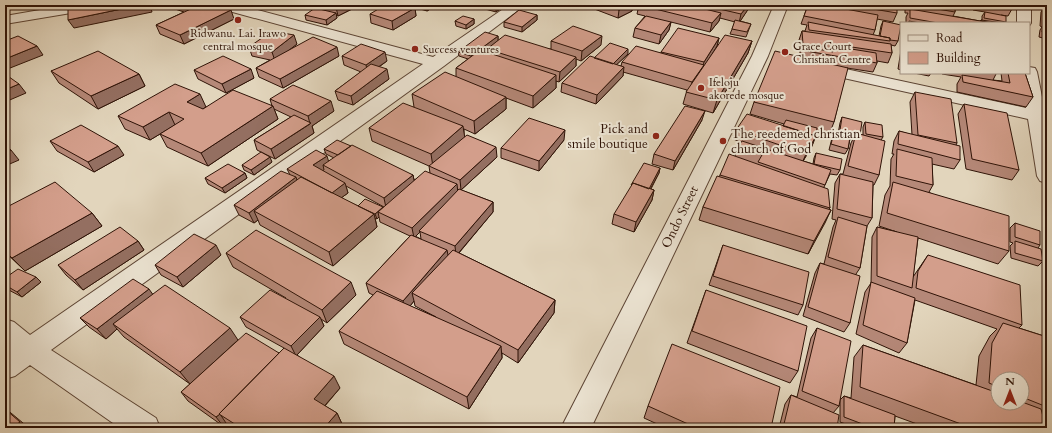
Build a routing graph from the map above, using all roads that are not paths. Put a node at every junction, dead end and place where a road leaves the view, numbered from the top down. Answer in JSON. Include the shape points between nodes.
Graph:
{"nodes":[{"id":1,"x":95,"y":5,"type":"edge"},
{"id":2,"x":223,"y":5,"type":"edge"},
{"id":3,"x":276,"y":5,"type":"edge"},
{"id":4,"x":518,"y":5,"type":"edge"},
{"id":5,"x":781,"y":5,"type":"edge"},
{"id":6,"x":1024,"y":5,"type":"edge"},
{"id":7,"x":258,"y":14,"type":"junction"},
{"id":8,"x":5,"y":20,"type":"edge"},
{"id":9,"x":1024,"y":22,"type":"edge"},
{"id":10,"x":438,"y":63,"type":"junction"},
{"id":11,"x":806,"y":66,"type":"edge"},
{"id":12,"x":1030,"y":74,"type":"edge"},
{"id":13,"x":1041,"y":117,"type":"edge"},
{"id":14,"x":1047,"y":176,"type":"edge"},
{"id":15,"x":5,"y":330,"type":"edge"},
{"id":16,"x":28,"y":349,"type":"junction"},
{"id":17,"x":5,"y":367,"type":"edge"},
{"id":18,"x":145,"y":428,"type":"edge"},
{"id":19,"x":576,"y":428,"type":"edge"}],
"edges":[{"from":1,"to":8,"type":"street"},
{"from":2,"to":7,"type":"street"},
{"from":3,"to":7,"type":"street"},
{"from":4,"to":10,"type":"street"},
{"from":5,"to":19,"type":"street","name":"Ondo Street","via":[[767,57]]},
{"from":6,"to":9,"type":"street"},
{"from":7,"to":10,"type":"street"},
{"from":10,"to":16,"type":"street"},
{"from":11,"to":13,"type":"street"},
{"from":12,"to":13,"type":"street"},
{"from":13,"to":14,"type":"street"},
{"from":15,"to":16,"type":"street"},
{"from":16,"to":17,"type":"street"},
{"from":16,"to":18,"type":"street"}]}
